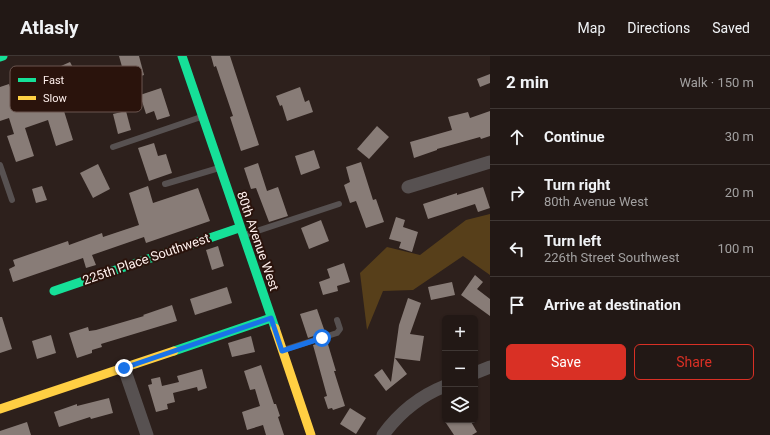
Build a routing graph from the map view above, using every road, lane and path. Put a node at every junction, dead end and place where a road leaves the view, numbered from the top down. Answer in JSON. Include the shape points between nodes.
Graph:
{"nodes":[{"id":1,"x":182,"y":56,"type":"edge"},
{"id":2,"x":201,"y":117,"type":"junction"},
{"id":3,"x":112,"y":147,"type":"dead end"},
{"id":4,"x":490,"y":162,"type":"edge"},
{"id":5,"x":0,"y":165,"type":"edge"},
{"id":6,"x":219,"y":168,"type":"junction"},
{"id":7,"x":165,"y":184,"type":"dead end"},
{"id":8,"x":408,"y":187,"type":"dead end"},
{"id":9,"x":12,"y":200,"type":"dead end"},
{"id":10,"x":339,"y":204,"type":"dead end"},
{"id":11,"x":240,"y":232,"type":"junction"},
{"id":12,"x":54,"y":291,"type":"dead end"},
{"id":13,"x":271,"y":318,"type":"junction"},
{"id":14,"x":337,"y":320,"type":"dead end"},
{"id":15,"x":282,"y":351,"type":"junction"},
{"id":16,"x":490,"y":367,"type":"edge"},
{"id":17,"x":124,"y":368,"type":"junction"},
{"id":18,"x":478,"y":372,"type":"edge"},
{"id":19,"x":443,"y":387,"type":"edge"},
{"id":20,"x":0,"y":410,"type":"edge"},
{"id":21,"x":147,"y":435,"type":"edge"},
{"id":22,"x":310,"y":435,"type":"edge"},
{"id":23,"x":383,"y":435,"type":"edge"}],
"edges":[{"from":1,"to":2,"type":"street","name":"80th Avenue West"},
{"from":2,"to":3,"type":"lane"},
{"from":2,"to":6,"type":"street","name":"80th Avenue West"},
{"from":4,"to":8,"type":"street"},
{"from":5,"to":9,"type":"lane"},
{"from":6,"to":7,"type":"lane"},
{"from":6,"to":11,"type":"street","name":"80th Avenue West"},
{"from":10,"to":11,"type":"lane"},
{"from":11,"to":12,"type":"street","name":"225th Place Southwest"},
{"from":11,"to":13,"type":"street","name":"80th Avenue West"},
{"from":13,"to":15,"type":"street","name":"80th Avenue West"},
{"from":13,"to":17,"type":"street"},
{"from":14,"to":15,"type":"lane","via":[[340,329],[337,333]]},
{"from":15,"to":22,"type":"street","name":"80th Avenue West"},
{"from":16,"to":18,"type":"street"},
{"from":17,"to":20,"type":"street"},
{"from":17,"to":21,"type":"street"},
{"from":19,"to":23,"type":"street","via":[[416,402]]}]}
